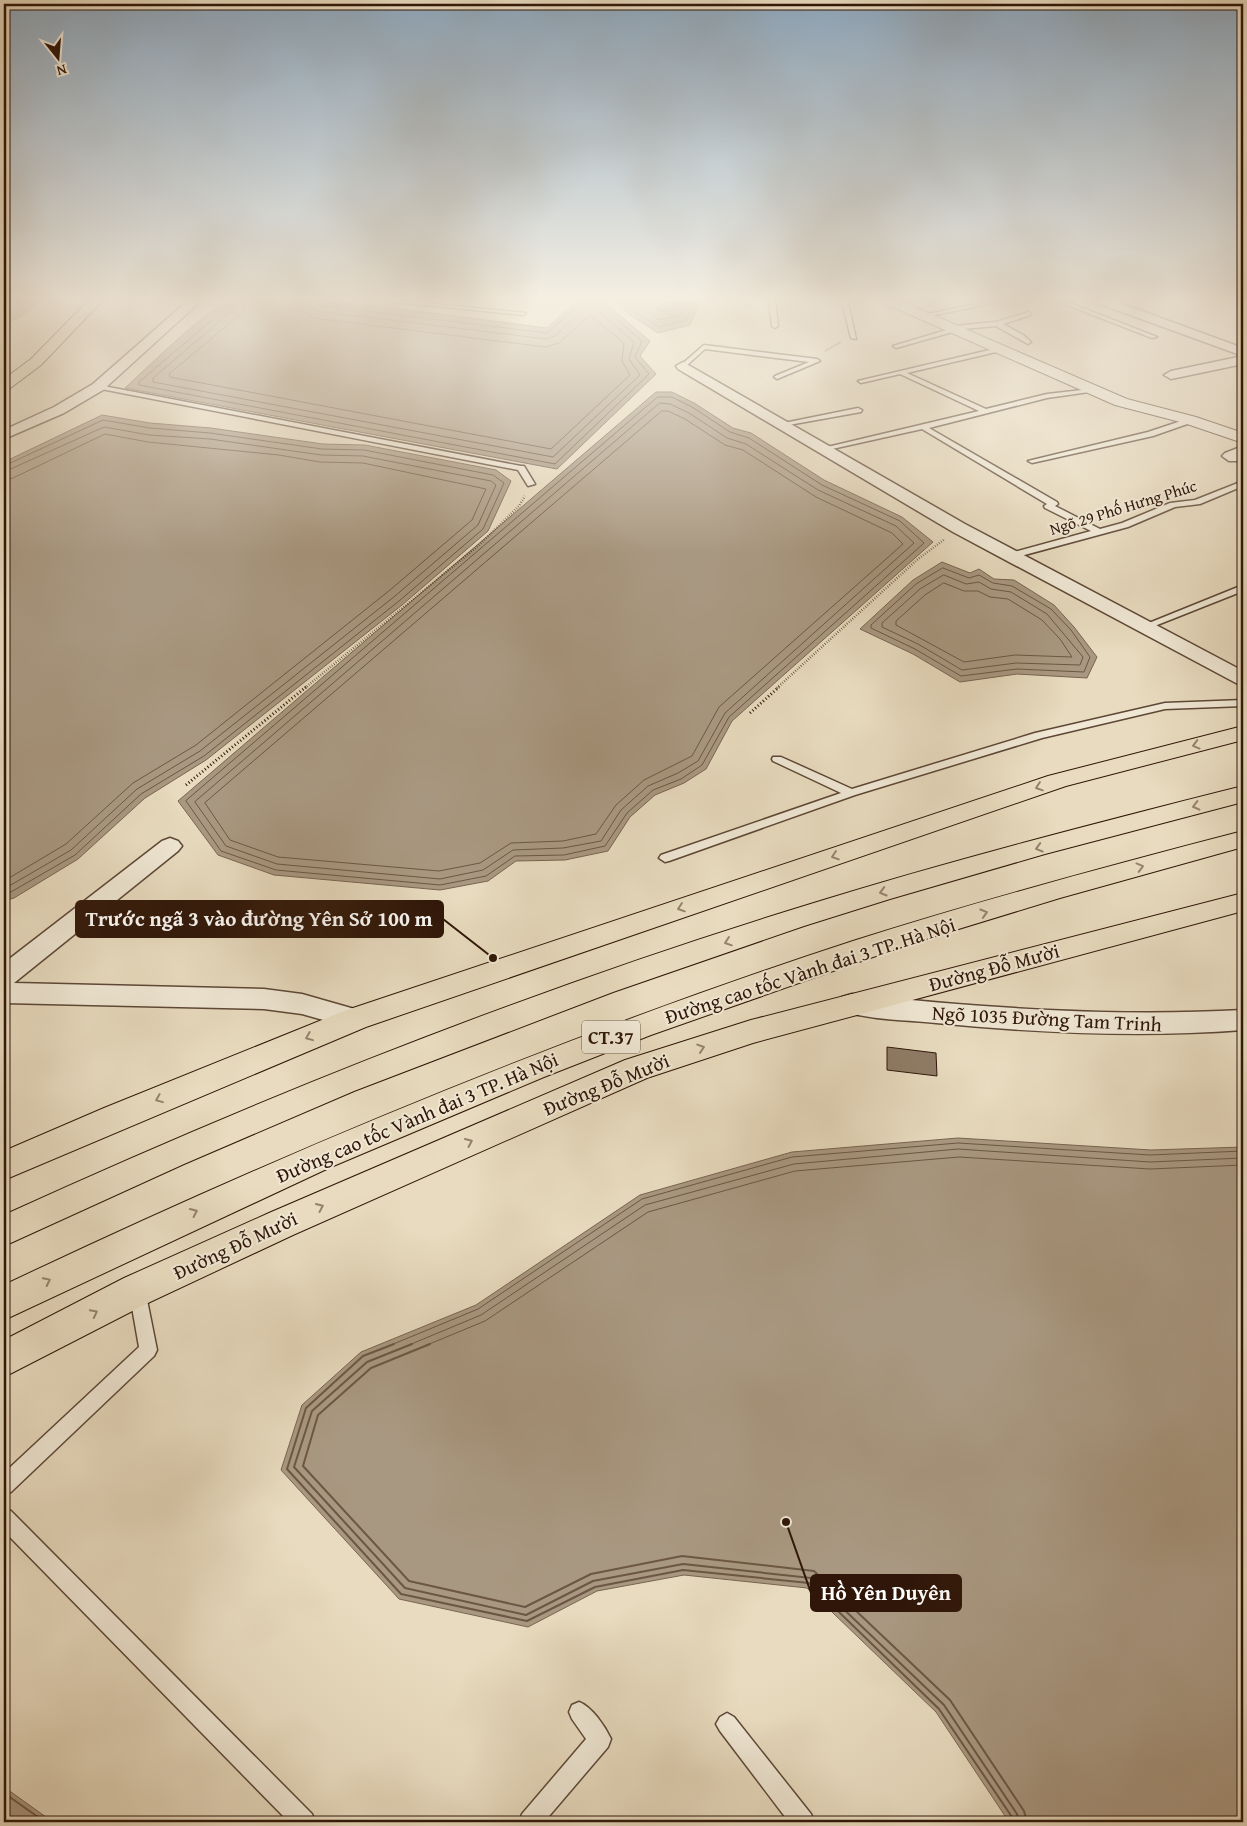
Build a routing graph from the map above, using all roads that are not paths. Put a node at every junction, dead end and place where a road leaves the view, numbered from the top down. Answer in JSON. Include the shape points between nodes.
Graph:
{"nodes":[{"id":1,"x":102,"y":383,"type":"edge"},
{"id":2,"x":713,"y":383,"type":"edge"},
{"id":3,"x":924,"y":383,"type":"edge"},
{"id":4,"x":1074,"y":383,"type":"edge"},
{"id":5,"x":98,"y":387,"type":"junction"},
{"id":6,"x":1089,"y":390,"type":"junction"},
{"id":7,"x":858,"y":410,"type":"dead end"},
{"id":8,"x":985,"y":411,"type":"junction"},
{"id":9,"x":1190,"y":420,"type":"junction"},
{"id":10,"x":783,"y":424,"type":"junction"},
{"id":11,"x":923,"y":428,"type":"junction"},
{"id":12,"x":4,"y":435,"type":"edge"},
{"id":13,"x":1243,"y":438,"type":"edge"},
{"id":14,"x":823,"y":449,"type":"junction"},
{"id":15,"x":1032,"y":461,"type":"dead end"},
{"id":16,"x":1243,"y":483,"type":"edge"},
{"id":17,"x":531,"y":484,"type":"road end"},
{"id":18,"x":1099,"y":532,"type":"junction"},
{"id":19,"x":1010,"y":556,"type":"junction"},
{"id":20,"x":1243,"y":588,"type":"edge"},
{"id":21,"x":1144,"y":627,"type":"junction"},
{"id":22,"x":1243,"y":679,"type":"edge"},
{"id":23,"x":1243,"y":703,"type":"edge"},
{"id":24,"x":1243,"y":733,"type":"edge"},
{"id":25,"x":777,"y":759,"type":"dead end"},
{"id":26,"x":851,"y":793,"type":"junction"},
{"id":27,"x":1243,"y":794,"type":"edge"},
{"id":28,"x":1243,"y":839,"type":"edge"},
{"id":29,"x":170,"y":846,"type":"dead end"},
{"id":30,"x":665,"y":858,"type":"dead end"},
{"id":31,"x":1243,"y":902,"type":"edge"},
{"id":32,"x":4,"y":978,"type":"edge"},
{"id":33,"x":4,"y":993,"type":"edge"},
{"id":34,"x":852,"y":1004,"type":"junction"},
{"id":35,"x":354,"y":1019,"type":"junction"},
{"id":36,"x":1243,"y":1020,"type":"edge"},
{"id":37,"x":4,"y":1166,"type":"edge"},
{"id":38,"x":4,"y":1231,"type":"edge"},
{"id":39,"x":137,"y":1290,"type":"junction"},
{"id":40,"x":4,"y":1303,"type":"edge"},
{"id":41,"x":4,"y":1359,"type":"edge"},
{"id":42,"x":4,"y":1485,"type":"edge"},
{"id":43,"x":4,"y":1518,"type":"edge"},
{"id":44,"x":579,"y":1712,"type":"dead end"},
{"id":45,"x":727,"y":1724,"type":"dead end"},
{"id":46,"x":304,"y":1822,"type":"edge"},
{"id":47,"x":530,"y":1822,"type":"edge"},
{"id":48,"x":803,"y":1822,"type":"edge"}],
"edges":[{"from":1,"to":5,"type":"street"},
{"from":2,"to":10,"type":"street"},
{"from":3,"to":8,"type":"lane"},
{"from":4,"to":6,"type":"street"},
{"from":5,"to":12,"type":"street","via":[[59,410]]},
{"from":5,"to":17,"type":"lane","via":[[521,468]]},
{"from":6,"to":8,"type":"lane"},
{"from":6,"to":9,"type":"street"},
{"from":7,"to":10,"type":"lane"},
{"from":8,"to":11,"type":"lane"},
{"from":9,"to":13,"type":"street"},
{"from":9,"to":15,"type":"lane","via":[[1150,434]]},
{"from":10,"to":14,"type":"street"},
{"from":11,"to":14,"type":"lane"},
{"from":11,"to":18,"type":"lane","via":[[1054,504],[1048,506]]},
{"from":14,"to":19,"type":"street"},
{"from":16,"to":18,"type":"lane","name":"Ngõ 29 Phố Hưng Phúc","via":[[1198,502],[1173,505]]},
{"from":18,"to":19,"type":"lane","name":"Ngõ 29 Phố Hưng Phúc"},
{"from":19,"to":21,"type":"street"},
{"from":20,"to":21,"type":"lane"},
{"from":21,"to":22,"type":"street"},
{"from":23,"to":26,"type":"lane","via":[[1164,706],[1099,720],[1039,735]]},
{"from":24,"to":35,"type":"main road","one_way":true,"via":[[1057,781]]},
{"from":25,"to":26,"type":"lane"},
{"from":26,"to":30,"type":"lane"},
{"from":27,"to":38,"type":"main road","number":"CT.37","one_way":true,"via":[[1090,833],[828,908],[588,989],[447,1040],[279,1107]]},
{"from":40,"to":28,"type":"main road","name":"Đường cao tốc Vành đai 3 TP. Hà Nội","number":"CT.37","one_way":true,"via":[[113,1249],[309,1160],[468,1092],[607,1039],[860,949]]},
{"from":29,"to":32,"type":"street"},
{"from":31,"to":34,"type":"main road","name":"Đường Đỗ Mười"},
{"from":33,"to":35,"type":"street","via":[[256,998],[302,1004]]},
{"from":34,"to":36,"type":"street","name":"Ngõ 1035 Đường Tam Trinh","via":[[952,1015],[1154,1024]]},
{"from":39,"to":34,"type":"main road","name":"Đường Đỗ Mười","one_way":true,"via":[[636,1069]]},
{"from":35,"to":37,"type":"main road","one_way":true,"via":[[114,1117]]},
{"from":41,"to":39,"type":"main road","name":"Đường Đỗ Mười","one_way":true},
{"from":39,"to":42,"type":"lane","via":[[148,1350]]},
{"from":43,"to":46,"type":"lane"},
{"from":44,"to":47,"type":"lane","via":[[600,1739]]},
{"from":45,"to":48,"type":"lane"}]}
